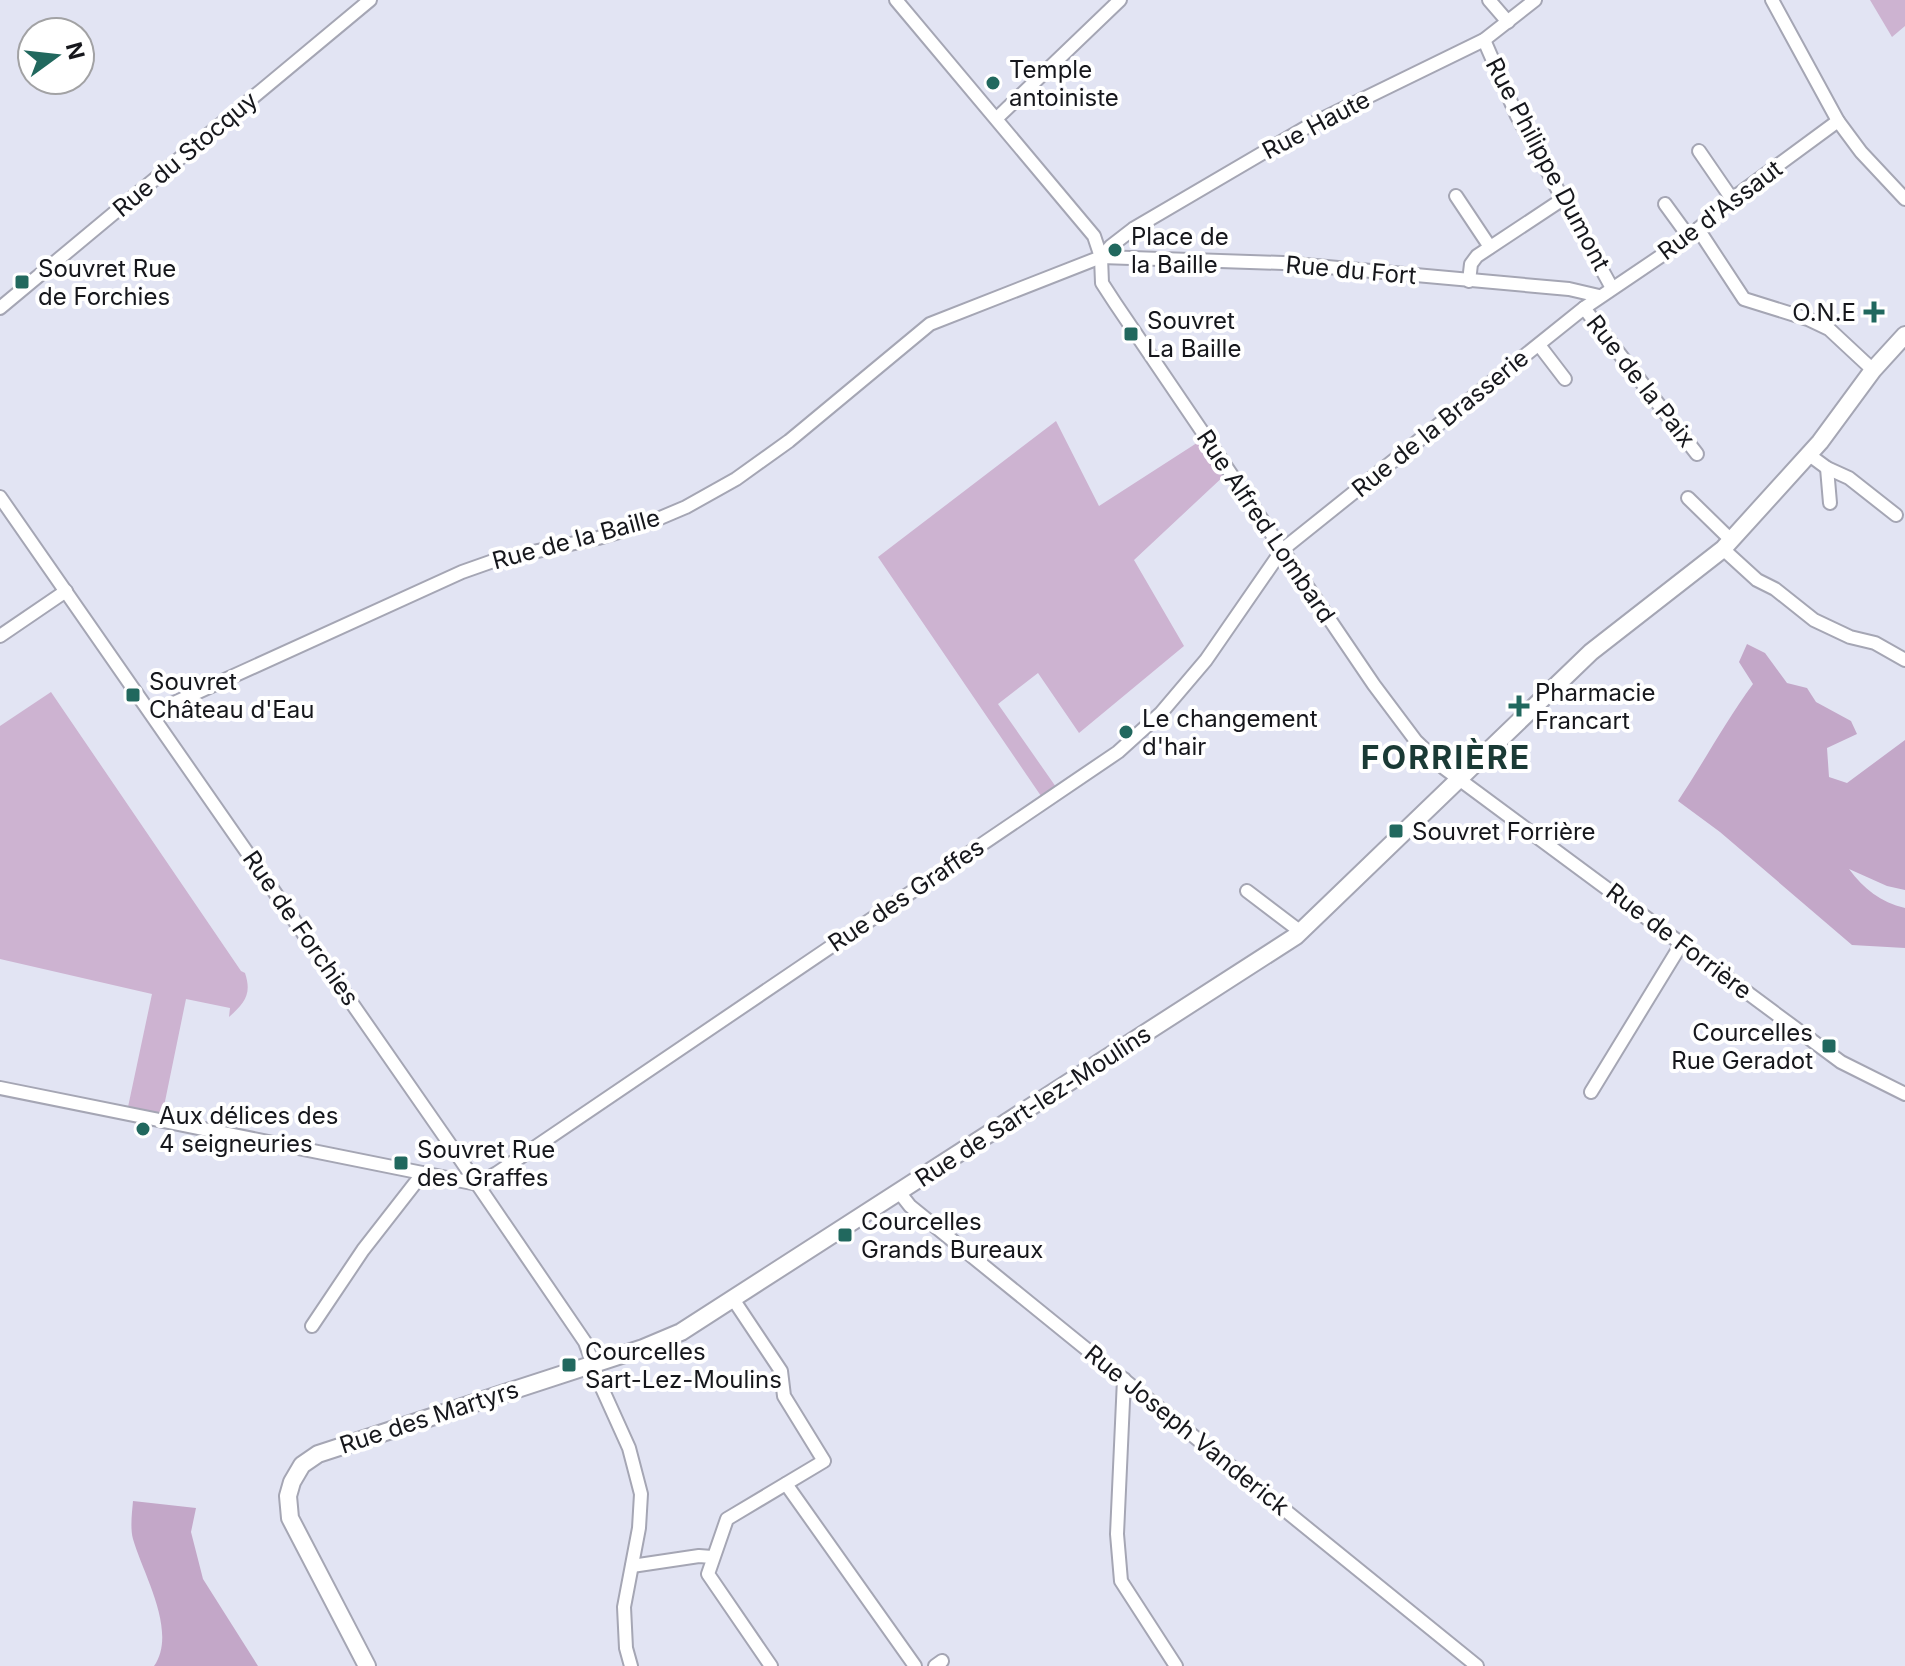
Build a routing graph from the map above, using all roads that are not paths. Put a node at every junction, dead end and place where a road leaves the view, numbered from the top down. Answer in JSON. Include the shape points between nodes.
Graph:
{"nodes":[{"id":1,"x":370,"y":0,"type":"edge"},
{"id":2,"x":896,"y":0,"type":"edge"},
{"id":3,"x":1120,"y":0,"type":"edge"},
{"id":4,"x":1489,"y":0,"type":"edge"},
{"id":5,"x":1535,"y":0,"type":"edge"},
{"id":6,"x":1772,"y":0,"type":"edge"},
{"id":7,"x":1508,"y":22,"type":"junction"},
{"id":8,"x":1484,"y":40,"type":"junction"},
{"id":9,"x":997,"y":118,"type":"junction"},
{"id":10,"x":1838,"y":121,"type":"junction"},
{"id":11,"x":1699,"y":151,"type":"dead end"},
{"id":12,"x":1456,"y":196,"type":"dead end"},
{"id":13,"x":1563,"y":199,"type":"junction"},
{"id":14,"x":1732,"y":199,"type":"junction"},
{"id":15,"x":1905,"y":199,"type":"edge"},
{"id":16,"x":1665,"y":204,"type":"dead end"},
{"id":17,"x":1694,"y":233,"type":"junction"},
{"id":18,"x":1490,"y":247,"type":"junction"},
{"id":19,"x":1101,"y":257,"type":"junction"},
{"id":20,"x":1469,"y":281,"type":"junction"},
{"id":21,"x":1612,"y":288,"type":"junction"},
{"id":22,"x":1599,"y":296,"type":"junction"},
{"id":23,"x":0,"y":308,"type":"edge"},
{"id":24,"x":1584,"y":308,"type":"junction"},
{"id":25,"x":1905,"y":335,"type":"edge"},
{"id":26,"x":1539,"y":345,"type":"junction"},
{"id":27,"x":1873,"y":370,"type":"junction"},
{"id":28,"x":1565,"y":379,"type":"dead end"},
{"id":29,"x":1697,"y":454,"type":"dead end"},
{"id":30,"x":1808,"y":454,"type":"junction"},
{"id":31,"x":1827,"y":468,"type":"junction"},
{"id":32,"x":0,"y":497,"type":"edge"},
{"id":33,"x":1688,"y":498,"type":"dead end"},
{"id":34,"x":1830,"y":503,"type":"dead end"},
{"id":35,"x":1896,"y":515,"type":"dead end"},
{"id":36,"x":1727,"y":545,"type":"junction"},
{"id":37,"x":1282,"y":550,"type":"junction"},
{"id":38,"x":66,"y":591,"type":"junction"},
{"id":39,"x":0,"y":636,"type":"edge"},
{"id":40,"x":1905,"y":660,"type":"edge"},
{"id":41,"x":152,"y":713,"type":"junction"},
{"id":42,"x":1458,"y":778,"type":"junction"},
{"id":43,"x":1247,"y":891,"type":"dead end"},
{"id":44,"x":1301,"y":932,"type":"junction"},
{"id":45,"x":1682,"y":943,"type":"junction"},
{"id":46,"x":0,"y":1088,"type":"edge"},
{"id":47,"x":1591,"y":1092,"type":"dead end"},
{"id":48,"x":1905,"y":1094,"type":"edge"},
{"id":49,"x":423,"y":1173,"type":"junction"},
{"id":50,"x":477,"y":1184,"type":"junction"},
{"id":51,"x":899,"y":1192,"type":"junction"},
{"id":52,"x":733,"y":1299,"type":"junction"},
{"id":53,"x":312,"y":1326,"type":"dead end"},
{"id":54,"x":594,"y":1364,"type":"junction"},
{"id":55,"x":1124,"y":1379,"type":"junction"},
{"id":56,"x":786,"y":1484,"type":"junction"},
{"id":57,"x":712,"y":1557,"type":"junction"},
{"id":58,"x":632,"y":1566,"type":"junction"},
{"id":59,"x":367,"y":1666,"type":"edge"},
{"id":60,"x":631,"y":1666,"type":"edge"},
{"id":61,"x":771,"y":1666,"type":"edge"},
{"id":62,"x":915,"y":1666,"type":"edge"},
{"id":63,"x":1176,"y":1666,"type":"edge"},
{"id":64,"x":1477,"y":1666,"type":"edge"}],
"edges":[{"from":1,"to":23,"type":"street","name":"Rue du Stocquy"},
{"from":2,"to":9,"type":"street","name":"Rue Alfred Lombard"},
{"from":3,"to":9,"type":"street"},
{"from":4,"to":7,"type":"street"},
{"from":5,"to":7,"type":"street","name":"Rue Haute"},
{"from":6,"to":10,"type":"street"},
{"from":7,"to":8,"type":"street","name":"Rue Haute"},
{"from":8,"to":13,"type":"street","name":"Rue Philippe Dumont","via":[[1517,116]]},
{"from":8,"to":19,"type":"street","name":"Rue Haute","via":[[1312,124],[1133,229]]},
{"from":9,"to":19,"type":"street","name":"Rue Alfred Lombard","via":[[1094,236]]},
{"from":10,"to":14,"type":"street","name":"Rue d'Assaut"},
{"from":10,"to":15,"type":"street"},
{"from":11,"to":14,"type":"street"},
{"from":12,"to":18,"type":"street"},
{"from":13,"to":18,"type":"street"},
{"from":13,"to":21,"type":"street","name":"Rue Philippe Dumont"},
{"from":14,"to":17,"type":"street","name":"Rue d'Assaut"},
{"from":16,"to":17,"type":"street"},
{"from":17,"to":21,"type":"street","name":"Rue d'Assaut"},
{"from":17,"to":27,"type":"street","via":[[1744,299],[1829,329]]},
{"from":18,"to":20,"type":"street","via":[[1471,264]]},
{"from":19,"to":20,"type":"street","name":"Rue du Fort","via":[[1283,263]]},
{"from":19,"to":37,"type":"street","name":"Rue Alfred Lombard","via":[[1102,283]]},
{"from":19,"to":41,"type":"street","name":"Rue de la Baille","via":[[930,324],[789,441],[686,507],[598,538],[462,572]]},
{"from":20,"to":22,"type":"street","name":"Rue du Fort"},
{"from":21,"to":22,"type":"street","name":"Rue d'Assaut"},
{"from":22,"to":24,"type":"street","name":"Rue de la Brasserie"},
{"from":24,"to":26,"type":"street","name":"Rue de la Brasserie"},
{"from":24,"to":29,"type":"street","name":"Rue de la Paix"},
{"from":25,"to":27,"type":"main road","name":"Rue de Sart-lez-Moulins"},
{"from":26,"to":28,"type":"street"},
{"from":26,"to":37,"type":"street","name":"Rue de la Brasserie"},
{"from":27,"to":30,"type":"main road","name":"Rue de Sart-lez-Moulins"},
{"from":30,"to":31,"type":"street"},
{"from":30,"to":36,"type":"main road","name":"Rue de Sart-lez-Moulins"},
{"from":31,"to":34,"type":"street"},
{"from":31,"to":35,"type":"street","via":[[1849,478]]},
{"from":32,"to":38,"type":"street","name":"Rue de Forchies"},
{"from":33,"to":36,"type":"street"},
{"from":36,"to":40,"type":"street","via":[[1757,580],[1814,620]]},
{"from":36,"to":42,"type":"main road","name":"Rue de Sart-lez-Moulins","via":[[1595,648]]},
{"from":37,"to":42,"type":"street","name":"Rue Alfred Lombard","via":[[1397,717]]},
{"from":37,"to":50,"type":"street","name":"Rue des Graffes","via":[[1206,660],[1161,713],[1118,752]]},
{"from":38,"to":39,"type":"street"},
{"from":38,"to":41,"type":"street","name":"Rue de Forchies"},
{"from":41,"to":50,"type":"street","name":"Rue de Forchies"},
{"from":42,"to":44,"type":"main road","name":"Rue de Sart-lez-Moulins"},
{"from":42,"to":45,"type":"street","name":"Rue de Forrière"},
{"from":43,"to":44,"type":"street"},
{"from":44,"to":51,"type":"main road","name":"Rue de Sart-lez-Moulins"},
{"from":45,"to":47,"type":"street"},
{"from":45,"to":48,"type":"street","name":"Rue de Forrière","via":[[1841,1062]]},
{"from":46,"to":49,"type":"street"},
{"from":49,"to":50,"type":"street"},
{"from":49,"to":53,"type":"street"},
{"from":50,"to":54,"type":"street","name":"Rue de Forchies","via":[[585,1342]]},
{"from":51,"to":52,"type":"main road","name":"Rue de Sart-lez-Moulins"},
{"from":51,"to":55,"type":"street","name":"Rue Joseph Vanderick"},
{"from":52,"to":54,"type":"main road","name":"Rue de Sart-lez-Moulins","via":[[681,1332]]},
{"from":52,"to":56,"type":"street","via":[[781,1371],[784,1396],[824,1461]]},
{"from":54,"to":58,"type":"street","name":"Rue de Forchies","via":[[637,1473],[640,1515]]},
{"from":54,"to":59,"type":"main road","name":"Rue des Martyrs","via":[[315,1455],[302,1465],[288,1498],[291,1521]]},
{"from":55,"to":63,"type":"street","via":[[1117,1534],[1121,1581]]},
{"from":55,"to":64,"type":"street","name":"Rue Joseph Vanderick"},
{"from":56,"to":57,"type":"street","via":[[727,1519]]},
{"from":56,"to":62,"type":"street"},
{"from":57,"to":58,"type":"street"},
{"from":57,"to":61,"type":"street","via":[[708,1574]]},
{"from":58,"to":60,"type":"street","name":"Rue de Forchies","via":[[624,1618]]}]}
